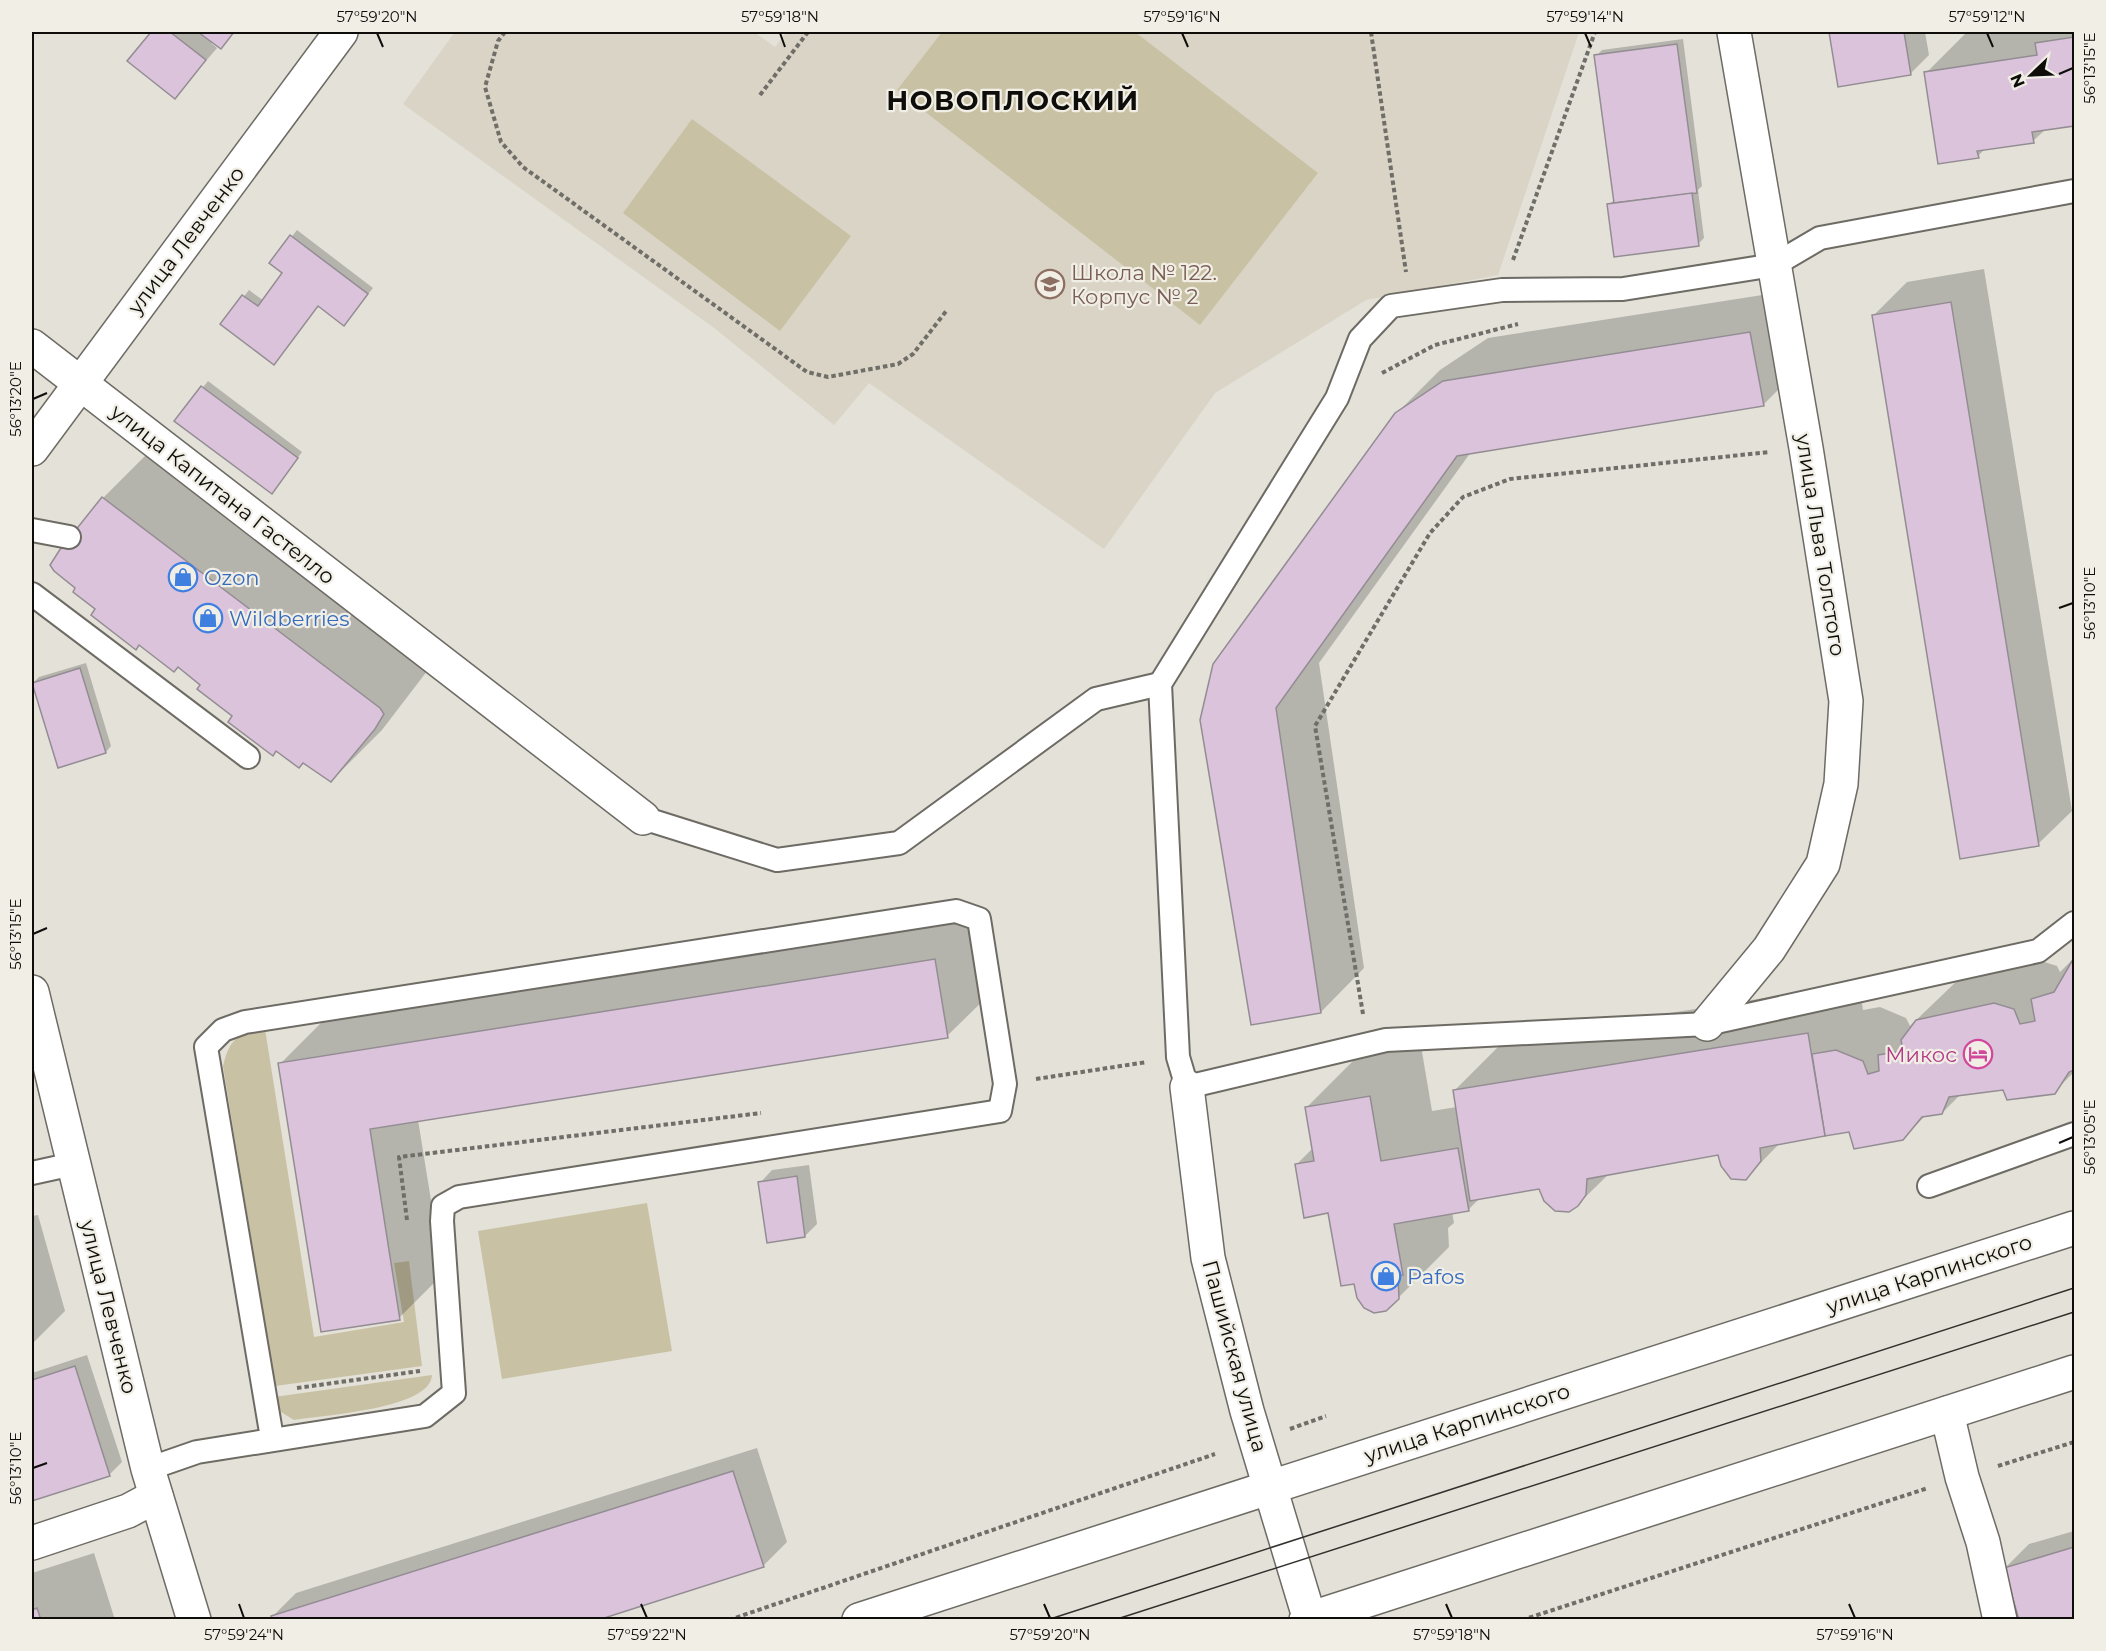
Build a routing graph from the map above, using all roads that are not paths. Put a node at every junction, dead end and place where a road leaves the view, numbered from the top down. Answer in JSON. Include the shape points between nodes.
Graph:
{"nodes":[{"id":1,"x":340,"y":32,"type":"edge"},
{"id":2,"x":1734,"y":32,"type":"edge"},
{"id":3,"x":2074,"y":190,"type":"edge"},
{"id":4,"x":1774,"y":265,"type":"junction"},
{"id":5,"x":32,"y":345,"type":"edge"},
{"id":6,"x":79,"y":384,"type":"junction"},
{"id":7,"x":32,"y":449,"type":"edge"},
{"id":8,"x":32,"y":530,"type":"edge"},
{"id":9,"x":69,"y":537,"type":"dead end"},
{"id":10,"x":32,"y":594,"type":"edge"},
{"id":11,"x":1161,"y":684,"type":"junction"},
{"id":12,"x":248,"y":757,"type":"dead end"},
{"id":13,"x":643,"y":818,"type":"joint"},
{"id":14,"x":2074,"y":923,"type":"edge"},
{"id":15,"x":32,"y":992,"type":"edge"},
{"id":16,"x":1707,"y":1024,"type":"junction"},
{"id":17,"x":1187,"y":1087,"type":"junction"},
{"id":18,"x":2074,"y":1134,"type":"edge"},
{"id":19,"x":74,"y":1164,"type":"junction"},
{"id":20,"x":32,"y":1173,"type":"edge"},
{"id":21,"x":1929,"y":1186,"type":"dead end"},
{"id":22,"x":2074,"y":1228,"type":"edge"},
{"id":23,"x":2074,"y":1372,"type":"edge"},
{"id":24,"x":1947,"y":1413,"type":"junction"},
{"id":25,"x":272,"y":1438,"type":"junction"},
{"id":26,"x":152,"y":1482,"type":"junction"},
{"id":27,"x":1271,"y":1485,"type":"junction"},
{"id":28,"x":32,"y":1543,"type":"edge"},
{"id":29,"x":1309,"y":1619,"type":"edge"},
{"id":30,"x":194,"y":1620,"type":"edge"},
{"id":31,"x":859,"y":1620,"type":"edge"},
{"id":32,"x":2000,"y":1620,"type":"edge"}],
"edges":[{"from":1,"to":6,"type":"street","name":"улица Левченко"},
{"from":2,"to":4,"type":"street","name":"улица Льва Толстого"},
{"from":3,"to":4,"type":"lane","via":[[1820,238]]},
{"from":4,"to":11,"type":"lane","via":[[1623,289],[1502,290],[1391,306],[1360,339],[1337,398]]},
{"from":4,"to":16,"type":"street","name":"улица Льва Толстого","via":[[1846,701],[1841,784],[1822,864],[1769,949]]},
{"from":5,"to":6,"type":"street","name":"улица Капитана Гастелло"},
{"from":6,"to":7,"type":"street","name":"улица Левченко"},
{"from":6,"to":13,"type":"street","name":"улица Капитана Гастелло"},
{"from":8,"to":9,"type":"lane"},
{"from":10,"to":12,"type":"lane"},
{"from":11,"to":13,"type":"lane","via":[[1096,699],[899,843],[777,860]]},
{"from":11,"to":17,"type":"lane","via":[[1178,1058]]},
{"from":14,"to":16,"type":"lane","via":[[2038,951]]},
{"from":15,"to":19,"type":"street","name":"улица Левченко"},
{"from":16,"to":17,"type":"lane","via":[[1368,1043]]},
{"from":17,"to":27,"type":"street","name":"Пашийская улица","via":[[1208,1258],[1247,1411]]},
{"from":18,"to":21,"type":"lane"},
{"from":19,"to":20,"type":"lane"},
{"from":19,"to":26,"type":"street","name":"улица Левченко"},
{"from":22,"to":27,"type":"street","name":"улица Карпинского"},
{"from":23,"to":24,"type":"street"},
{"from":24,"to":29,"type":"street"},
{"from":24,"to":32,"type":"street"},
{"from":25,"to":25,"type":"lane","via":[[425,1416],[454,1393],[442,1221],[443,1206],[459,1197],[1000,1111],[1005,1084],[979,919],[956,911],[245,1022],[223,1030],[206,1047]]},
{"from":25,"to":26,"type":"lane","via":[[197,1452]]},
{"from":26,"to":28,"type":"street","via":[[128,1511]]},
{"from":26,"to":30,"type":"street","name":"улица Левченко"},
{"from":27,"to":29,"type":"street","name":"Пашийская улица"},
{"from":27,"to":31,"type":"street","name":"улица Карпинского"}]}
